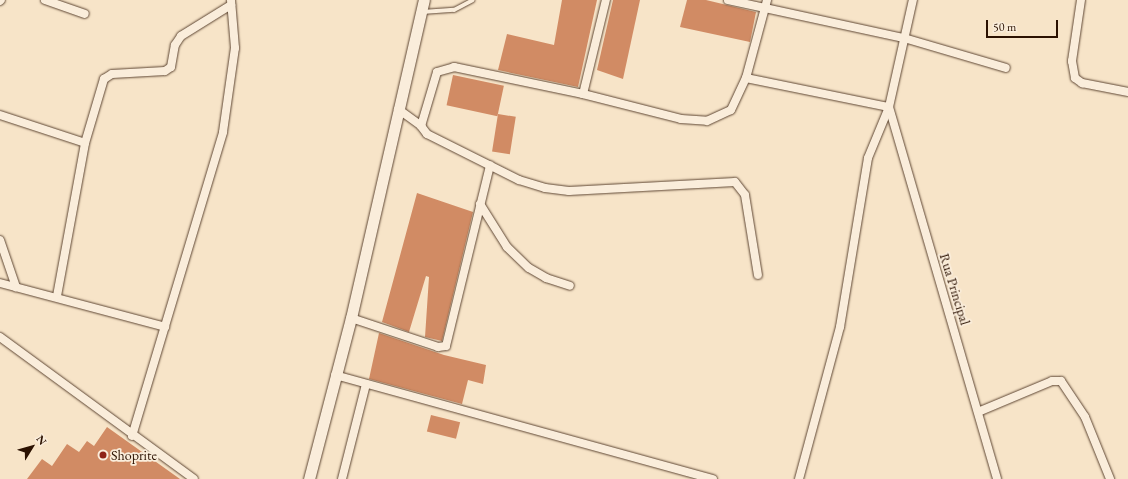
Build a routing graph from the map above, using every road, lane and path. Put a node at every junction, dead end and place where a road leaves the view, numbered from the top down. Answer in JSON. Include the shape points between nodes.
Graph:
{"nodes":[{"id":1,"x":45,"y":0,"type":"edge"},
{"id":2,"x":424,"y":0,"type":"edge"},
{"id":3,"x":473,"y":0,"type":"edge"},
{"id":4,"x":606,"y":0,"type":"edge"},
{"id":5,"x":728,"y":0,"type":"edge"},
{"id":6,"x":913,"y":0,"type":"edge"},
{"id":7,"x":1081,"y":0,"type":"edge"},
{"id":8,"x":231,"y":2,"type":"edge"},
{"id":9,"x":766,"y":4,"type":"edge"},
{"id":10,"x":420,"y":12,"type":"junction"},
{"id":11,"x":85,"y":14,"type":"dead end"},
{"id":12,"x":904,"y":38,"type":"junction"},
{"id":13,"x":1006,"y":68,"type":"dead end"},
{"id":14,"x":746,"y":78,"type":"junction"},
{"id":15,"x":1128,"y":92,"type":"edge"},
{"id":16,"x":583,"y":94,"type":"junction"},
{"id":17,"x":889,"y":107,"type":"junction"},
{"id":18,"x":398,"y":109,"type":"junction"},
{"id":19,"x":0,"y":115,"type":"edge"},
{"id":20,"x":421,"y":126,"type":"junction"},
{"id":21,"x":84,"y":142,"type":"junction"},
{"id":22,"x":490,"y":165,"type":"junction"},
{"id":23,"x":480,"y":204,"type":"junction"},
{"id":24,"x":0,"y":240,"type":"edge"},
{"id":25,"x":758,"y":275,"type":"dead end"},
{"id":26,"x":0,"y":284,"type":"edge"},
{"id":27,"x":570,"y":286,"type":"dead end"},
{"id":28,"x":16,"y":287,"type":"junction"},
{"id":29,"x":57,"y":296,"type":"junction"},
{"id":30,"x":350,"y":318,"type":"junction"},
{"id":31,"x":165,"y":327,"type":"junction"},
{"id":32,"x":0,"y":337,"type":"edge"},
{"id":33,"x":336,"y":375,"type":"junction"},
{"id":34,"x":366,"y":384,"type":"junction"},
{"id":35,"x":978,"y":412,"type":"junction"},
{"id":36,"x":132,"y":436,"type":"junction"},
{"id":37,"x":194,"y":479,"type":"edge"},
{"id":38,"x":309,"y":479,"type":"edge"},
{"id":39,"x":342,"y":479,"type":"edge"},
{"id":40,"x":713,"y":479,"type":"edge"},
{"id":41,"x":799,"y":479,"type":"edge"},
{"id":42,"x":997,"y":479,"type":"edge"},
{"id":43,"x":1110,"y":479,"type":"edge"}],
"edges":[{"from":1,"to":11,"type":"street"},
{"from":2,"to":10,"type":"main road"},
{"from":3,"to":10,"type":"lane","via":[[454,10]]},
{"from":4,"to":16,"type":"street"},
{"from":5,"to":9,"type":"street"},
{"from":6,"to":12,"type":"street"},
{"from":7,"to":15,"type":"street","via":[[1072,61],[1075,78],[1082,83]]},
{"from":8,"to":21,"type":"street","via":[[181,36],[175,45],[171,67],[165,71],[112,74],[104,79]]},
{"from":8,"to":31,"type":"street","via":[[235,48],[223,132]]},
{"from":9,"to":12,"type":"street"},
{"from":9,"to":14,"type":"street"},
{"from":10,"to":18,"type":"main road"},
{"from":12,"to":13,"type":"street"},
{"from":12,"to":17,"type":"street"},
{"from":14,"to":16,"type":"street","via":[[732,110],[707,121],[681,119]]},
{"from":14,"to":17,"type":"street"},
{"from":16,"to":20,"type":"street","via":[[454,67],[445,68],[437,72]]},
{"from":17,"to":35,"type":"street","name":"Rua Principal"},
{"from":17,"to":41,"type":"street","via":[[868,158],[840,327]]},
{"from":18,"to":20,"type":"street"},
{"from":18,"to":30,"type":"main road"},
{"from":19,"to":21,"type":"street"},
{"from":20,"to":22,"type":"street","via":[[427,134]]},
{"from":21,"to":29,"type":"street"},
{"from":22,"to":23,"type":"street"},
{"from":22,"to":25,"type":"street","via":[[519,180],[569,191],[735,182],[745,195]]},
{"from":23,"to":27,"type":"street","via":[[507,247],[529,268],[546,278]]},
{"from":23,"to":30,"type":"street","via":[[446,346],[438,347]]},
{"from":24,"to":28,"type":"street"},
{"from":26,"to":28,"type":"street"},
{"from":28,"to":29,"type":"street"},
{"from":29,"to":31,"type":"street"},
{"from":30,"to":33,"type":"main road"},
{"from":31,"to":36,"type":"street"},
{"from":32,"to":36,"type":"street"},
{"from":33,"to":34,"type":"street"},
{"from":33,"to":38,"type":"main road"},
{"from":34,"to":39,"type":"street"},
{"from":34,"to":40,"type":"street"},
{"from":35,"to":42,"type":"street","name":"Rua Principal"},
{"from":35,"to":43,"type":"street","via":[[1052,381],[1062,381],[1085,417]]},
{"from":36,"to":37,"type":"street"}]}
